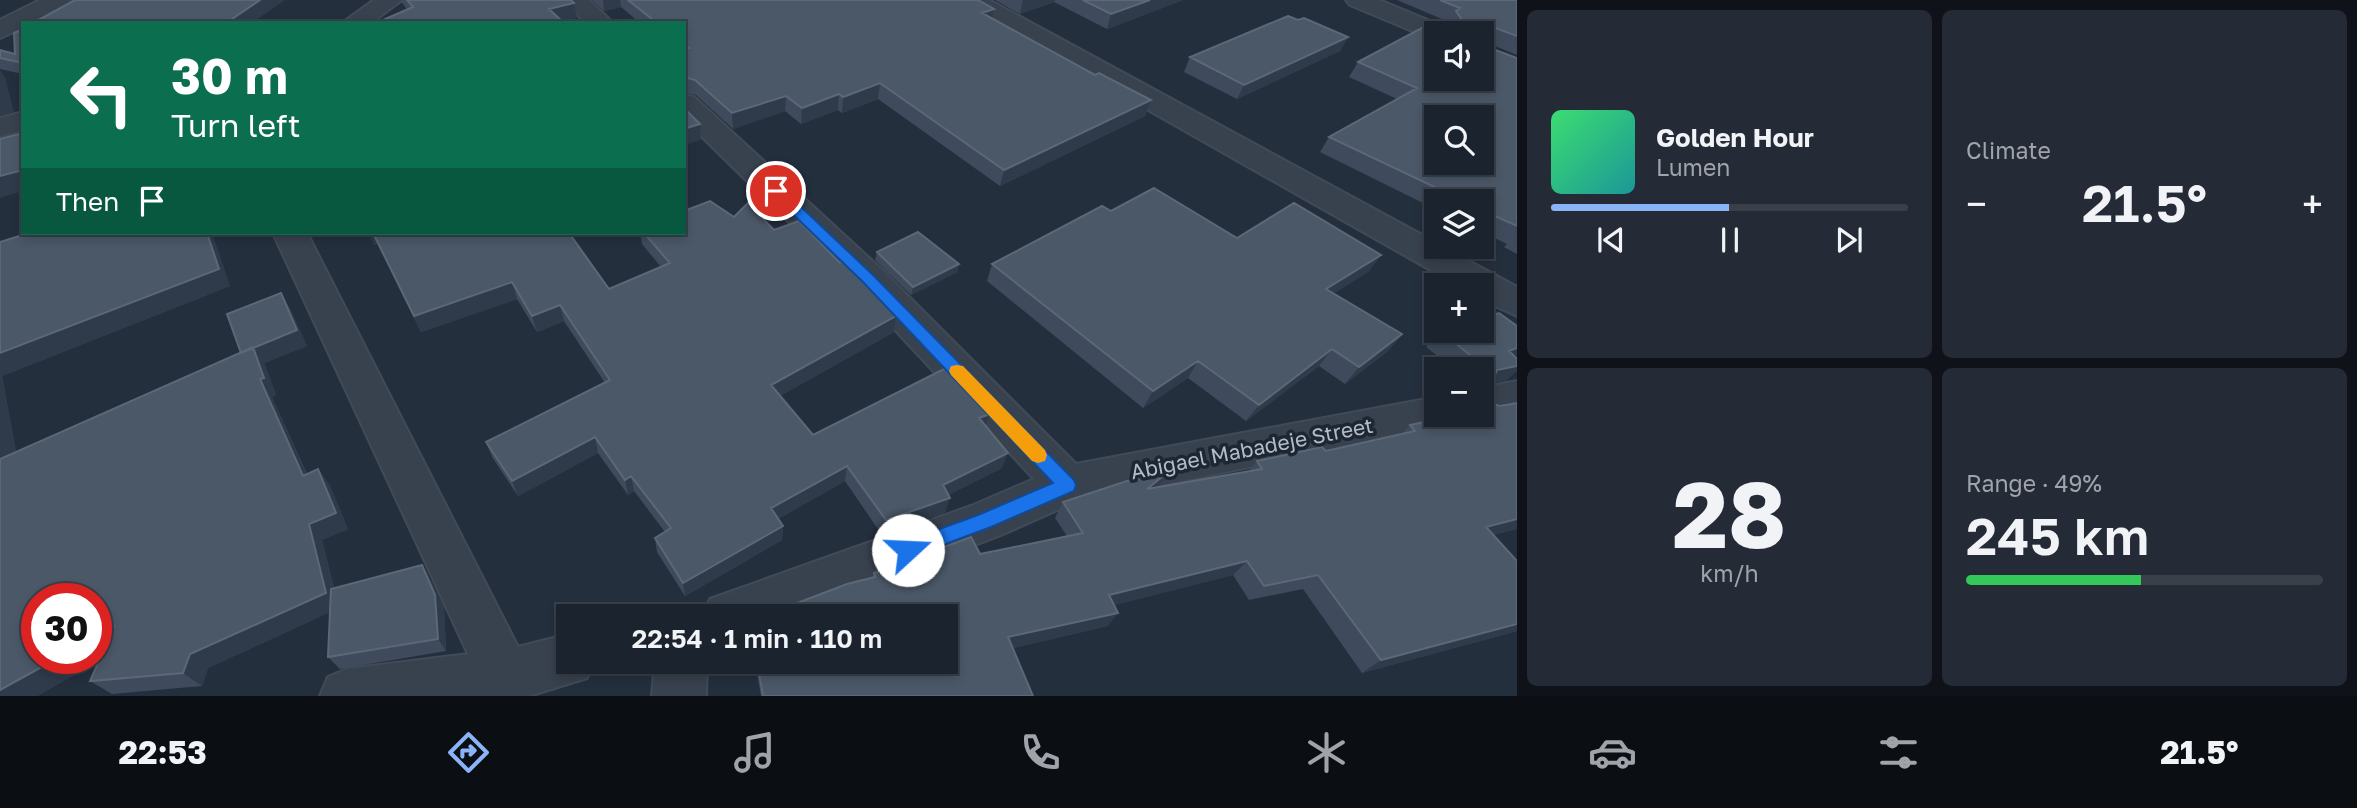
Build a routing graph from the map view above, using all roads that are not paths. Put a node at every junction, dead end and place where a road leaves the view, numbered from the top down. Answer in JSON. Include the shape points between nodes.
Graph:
{"nodes":[{"id":1,"x":59,"y":0,"type":"edge"},
{"id":2,"x":390,"y":0,"type":"edge"},
{"id":3,"x":971,"y":0,"type":"edge"},
{"id":4,"x":1359,"y":0,"type":"edge"},
{"id":5,"x":587,"y":2,"type":"edge"},
{"id":6,"x":357,"y":21,"type":"edge"},
{"id":7,"x":600,"y":21,"type":"edge"},
{"id":8,"x":1424,"y":27,"type":"edge"},
{"id":9,"x":0,"y":30,"type":"edge"},
{"id":10,"x":686,"y":105,"type":"edge"},
{"id":11,"x":21,"y":122,"type":"edge"},
{"id":12,"x":0,"y":127,"type":"edge"},
{"id":13,"x":291,"y":235,"type":"edge"},
{"id":14,"x":1517,"y":303,"type":"edge"},
{"id":15,"x":1517,"y":397,"type":"edge"},
{"id":16,"x":1494,"y":402,"type":"edge"},
{"id":17,"x":1424,"y":416,"type":"edge"},
{"id":18,"x":1067,"y":485,"type":"junction"},
{"id":19,"x":760,"y":604,"type":"edge"},
{"id":20,"x":556,"y":663,"type":"edge"},
{"id":21,"x":680,"y":674,"type":"edge"},
{"id":22,"x":505,"y":676,"type":"junction"},
{"id":23,"x":347,"y":696,"type":"edge"},
{"id":24,"x":679,"y":696,"type":"edge"}],
"edges":[{"from":1,"to":9,"type":"street"},
{"from":2,"to":6,"type":"street"},
{"from":3,"to":14,"type":"street"},
{"from":4,"to":8,"type":"street"},
{"from":5,"to":7,"type":"street"},
{"from":10,"to":18,"type":"street","via":[[868,278]]},
{"from":11,"to":12,"type":"street"},
{"from":13,"to":22,"type":"street"},
{"from":15,"to":16,"type":"street"},
{"from":17,"to":18,"type":"street","name":"Abigael Mabadeje Street"},
{"from":18,"to":19,"type":"street","name":"Abigael Mabadeje Street","via":[[985,521]]},
{"from":20,"to":22,"type":"street"},
{"from":21,"to":24,"type":"street"},
{"from":22,"to":23,"type":"street"}]}
